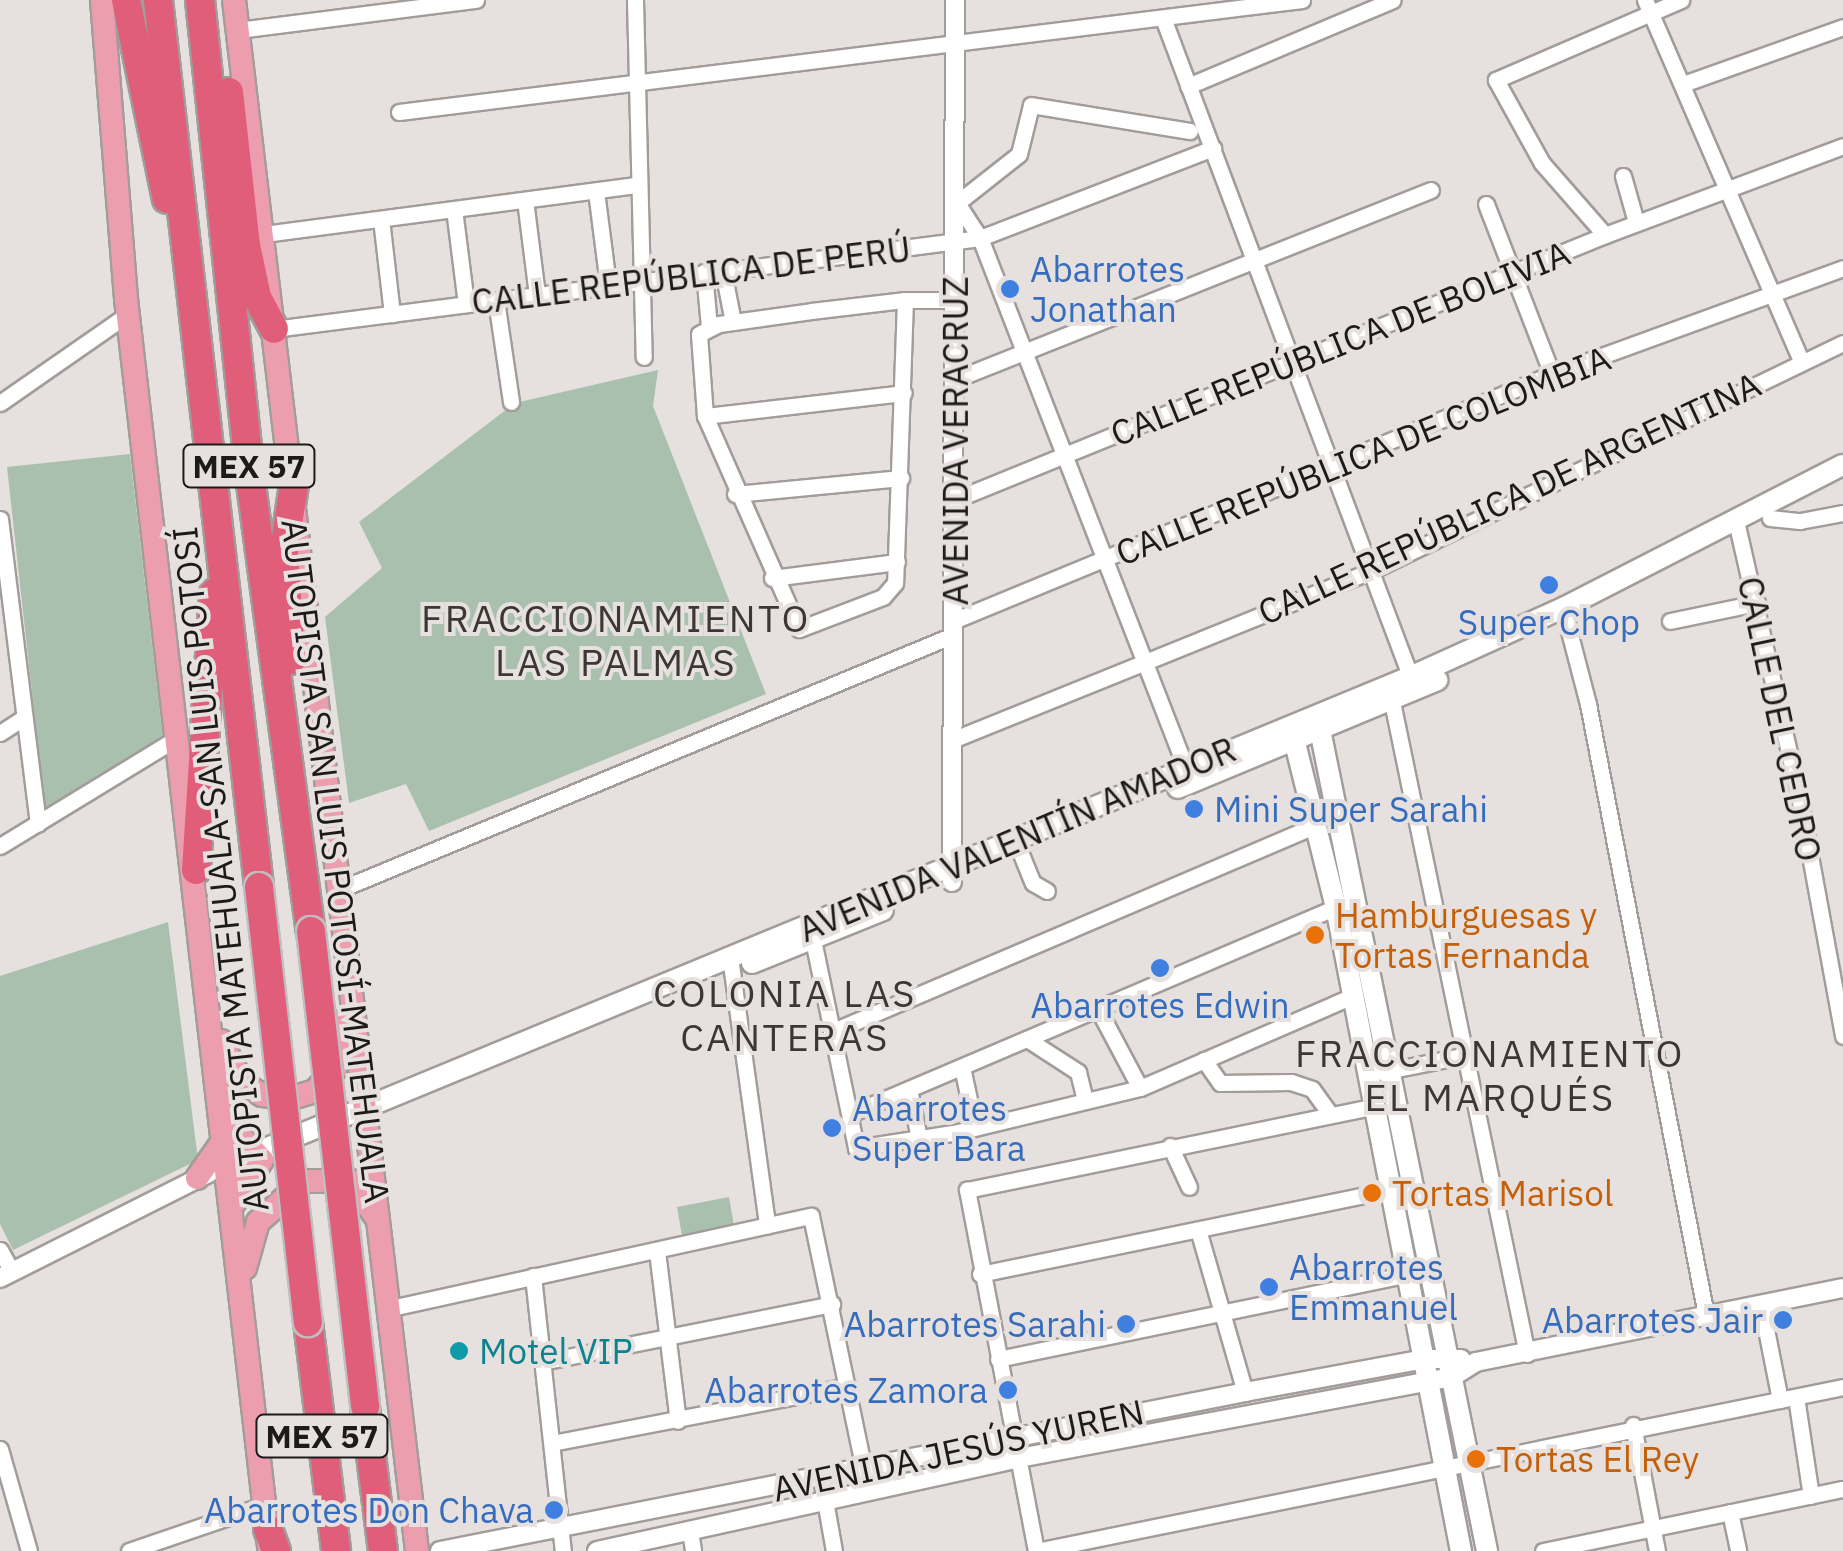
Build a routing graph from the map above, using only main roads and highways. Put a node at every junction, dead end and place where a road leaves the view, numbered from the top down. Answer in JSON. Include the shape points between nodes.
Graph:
{"nodes":[{"id":1,"x":102,"y":0,"type":"edge"},
{"id":2,"x":126,"y":0,"type":"edge"},
{"id":3,"x":158,"y":0,"type":"edge"},
{"id":4,"x":175,"y":0,"type":"edge"},
{"id":5,"x":200,"y":0,"type":"edge"},
{"id":6,"x":218,"y":0,"type":"edge"},
{"id":7,"x":234,"y":0,"type":"edge"},
{"id":8,"x":187,"y":225,"type":"junction"},
{"id":9,"x":274,"y":329,"type":"junction"},
{"id":10,"x":1843,"y":465,"type":"edge"},
{"id":11,"x":1843,"y":481,"type":"edge"},
{"id":12,"x":294,"y":484,"type":"junction"},
{"id":13,"x":219,"y":518,"type":"junction"},
{"id":14,"x":1737,"y":528,"type":"junction"},
{"id":15,"x":1318,"y":722,"type":"junction"},
{"id":16,"x":1293,"y":733,"type":"junction"},
{"id":17,"x":1188,"y":776,"type":"junction"},
{"id":18,"x":295,"y":822,"type":"junction"},
{"id":19,"x":196,"y":870,"type":"junction"},
{"id":20,"x":950,"y":876,"type":"junction"},
{"id":21,"x":1345,"y":903,"type":"junction"},
{"id":22,"x":207,"y":994,"type":"junction"},
{"id":23,"x":351,"y":1005,"type":"junction"},
{"id":24,"x":1379,"y":1073,"type":"junction"},
{"id":25,"x":220,"y":1114,"type":"junction"},
{"id":26,"x":367,"y":1114,"type":"junction"},
{"id":27,"x":261,"y":1155,"type":"junction"},
{"id":28,"x":215,"y":1185,"type":"junction"},
{"id":29,"x":382,"y":1229,"type":"junction"},
{"id":30,"x":241,"y":1294,"type":"junction"},
{"id":31,"x":270,"y":1534,"type":"edge"},
{"id":32,"x":336,"y":1551,"type":"edge"},
{"id":33,"x":383,"y":1551,"type":"edge"},
{"id":34,"x":417,"y":1551,"type":"edge"},
{"id":35,"x":1460,"y":1551,"type":"edge"},
{"id":36,"x":1486,"y":1551,"type":"edge"}],
"edges":[{"from":1,"to":19,"type":"main road","via":[[128,314]]},
{"from":2,"to":8,"type":"highway","via":[[168,202]]},
{"from":3,"to":8,"type":"highway","name":"AUTOPISTA MATEHUALA-SAN LUIS POTOSÍ","number":"MEX 57"},
{"from":4,"to":8,"type":"highway","via":[[190,172]]},
{"from":5,"to":18,"type":"highway","name":"AUTOPISTA SAN LUIS POTOSÍ-MATEHUALA","number":"MEX 57"},
{"from":6,"to":9,"type":"highway","via":[[246,245],[257,297]]},
{"from":7,"to":9,"type":"main road"},
{"from":8,"to":13,"type":"highway","name":"AUTOPISTA MATEHUALA-SAN LUIS POTOSÍ","number":"MEX 57"},
{"from":9,"to":12,"type":"main road"},
{"from":10,"to":14,"type":"main road","name":"AVENIDA VALENTÍN AMADOR"},
{"from":11,"to":14,"type":"main road","name":"AVENIDA VALENTÍN AMADOR"},
{"from":12,"to":18,"type":"highway","via":[[284,551],[299,780]]},
{"from":12,"to":23,"type":"main road"},
{"from":13,"to":19,"type":"highway"},
{"from":13,"to":32,"type":"highway","name":"AUTOPISTA MATEHUALA-SAN LUIS POTOSÍ","number":"MEX 57","bridge":true},
{"from":14,"to":15,"type":"main road","name":"AVENIDA VALENTÍN AMADOR","via":[[1413,684]]},
{"from":15,"to":16,"type":"main road","name":"AVENIDA VALENTÍN AMADOR"},
{"from":15,"to":21,"type":"main road"},
{"from":16,"to":17,"type":"main road","name":"AVENIDA VALENTÍN AMADOR"},
{"from":16,"to":21,"type":"main road","via":[[1314,826]]},
{"from":17,"to":20,"type":"main road","name":"AVENIDA VALENTÍN AMADOR"},
{"from":17,"to":20,"type":"main road","name":"AVENIDA VALENTÍN AMADOR","via":[[1021,854]]},
{"from":18,"to":33,"type":"highway","name":"AUTOPISTA SAN LUIS POTOSÍ-MATEHUALA","number":"MEX 57","bridge":true},
{"from":19,"to":22,"type":"main road"},
{"from":20,"to":26,"type":"main road","name":"AVENIDA VALENTÍN AMADOR"},
{"from":21,"to":24,"type":"main road"},
{"from":21,"to":24,"type":"main road","via":[[1353,996]]},
{"from":22,"to":23,"type":"main road","via":[[228,1066],[262,1094],[292,1098],[315,1091],[334,1069]]},
{"from":22,"to":25,"type":"main road"},
{"from":23,"to":26,"type":"main road"},
{"from":24,"to":35,"type":"main road","via":[[1374,1106]]},
{"from":24,"to":36,"type":"main road","via":[[1450,1366]]},
{"from":25,"to":27,"type":"main road"},
{"from":25,"to":28,"type":"main road"},
{"from":26,"to":27,"type":"main road","name":"AVENIDA VALENTÍN AMADOR"},
{"from":26,"to":29,"type":"main road"},
{"from":27,"to":28,"type":"main road"},
{"from":27,"to":28,"type":"main road","name":"AVENIDA VALENTÍN AMADOR"},
{"from":28,"to":30,"type":"main road"},
{"from":29,"to":30,"type":"main road","via":[[350,1181],[304,1181],[258,1222]]},
{"from":29,"to":34,"type":"main road"},
{"from":30,"to":31,"type":"main road"}]}
